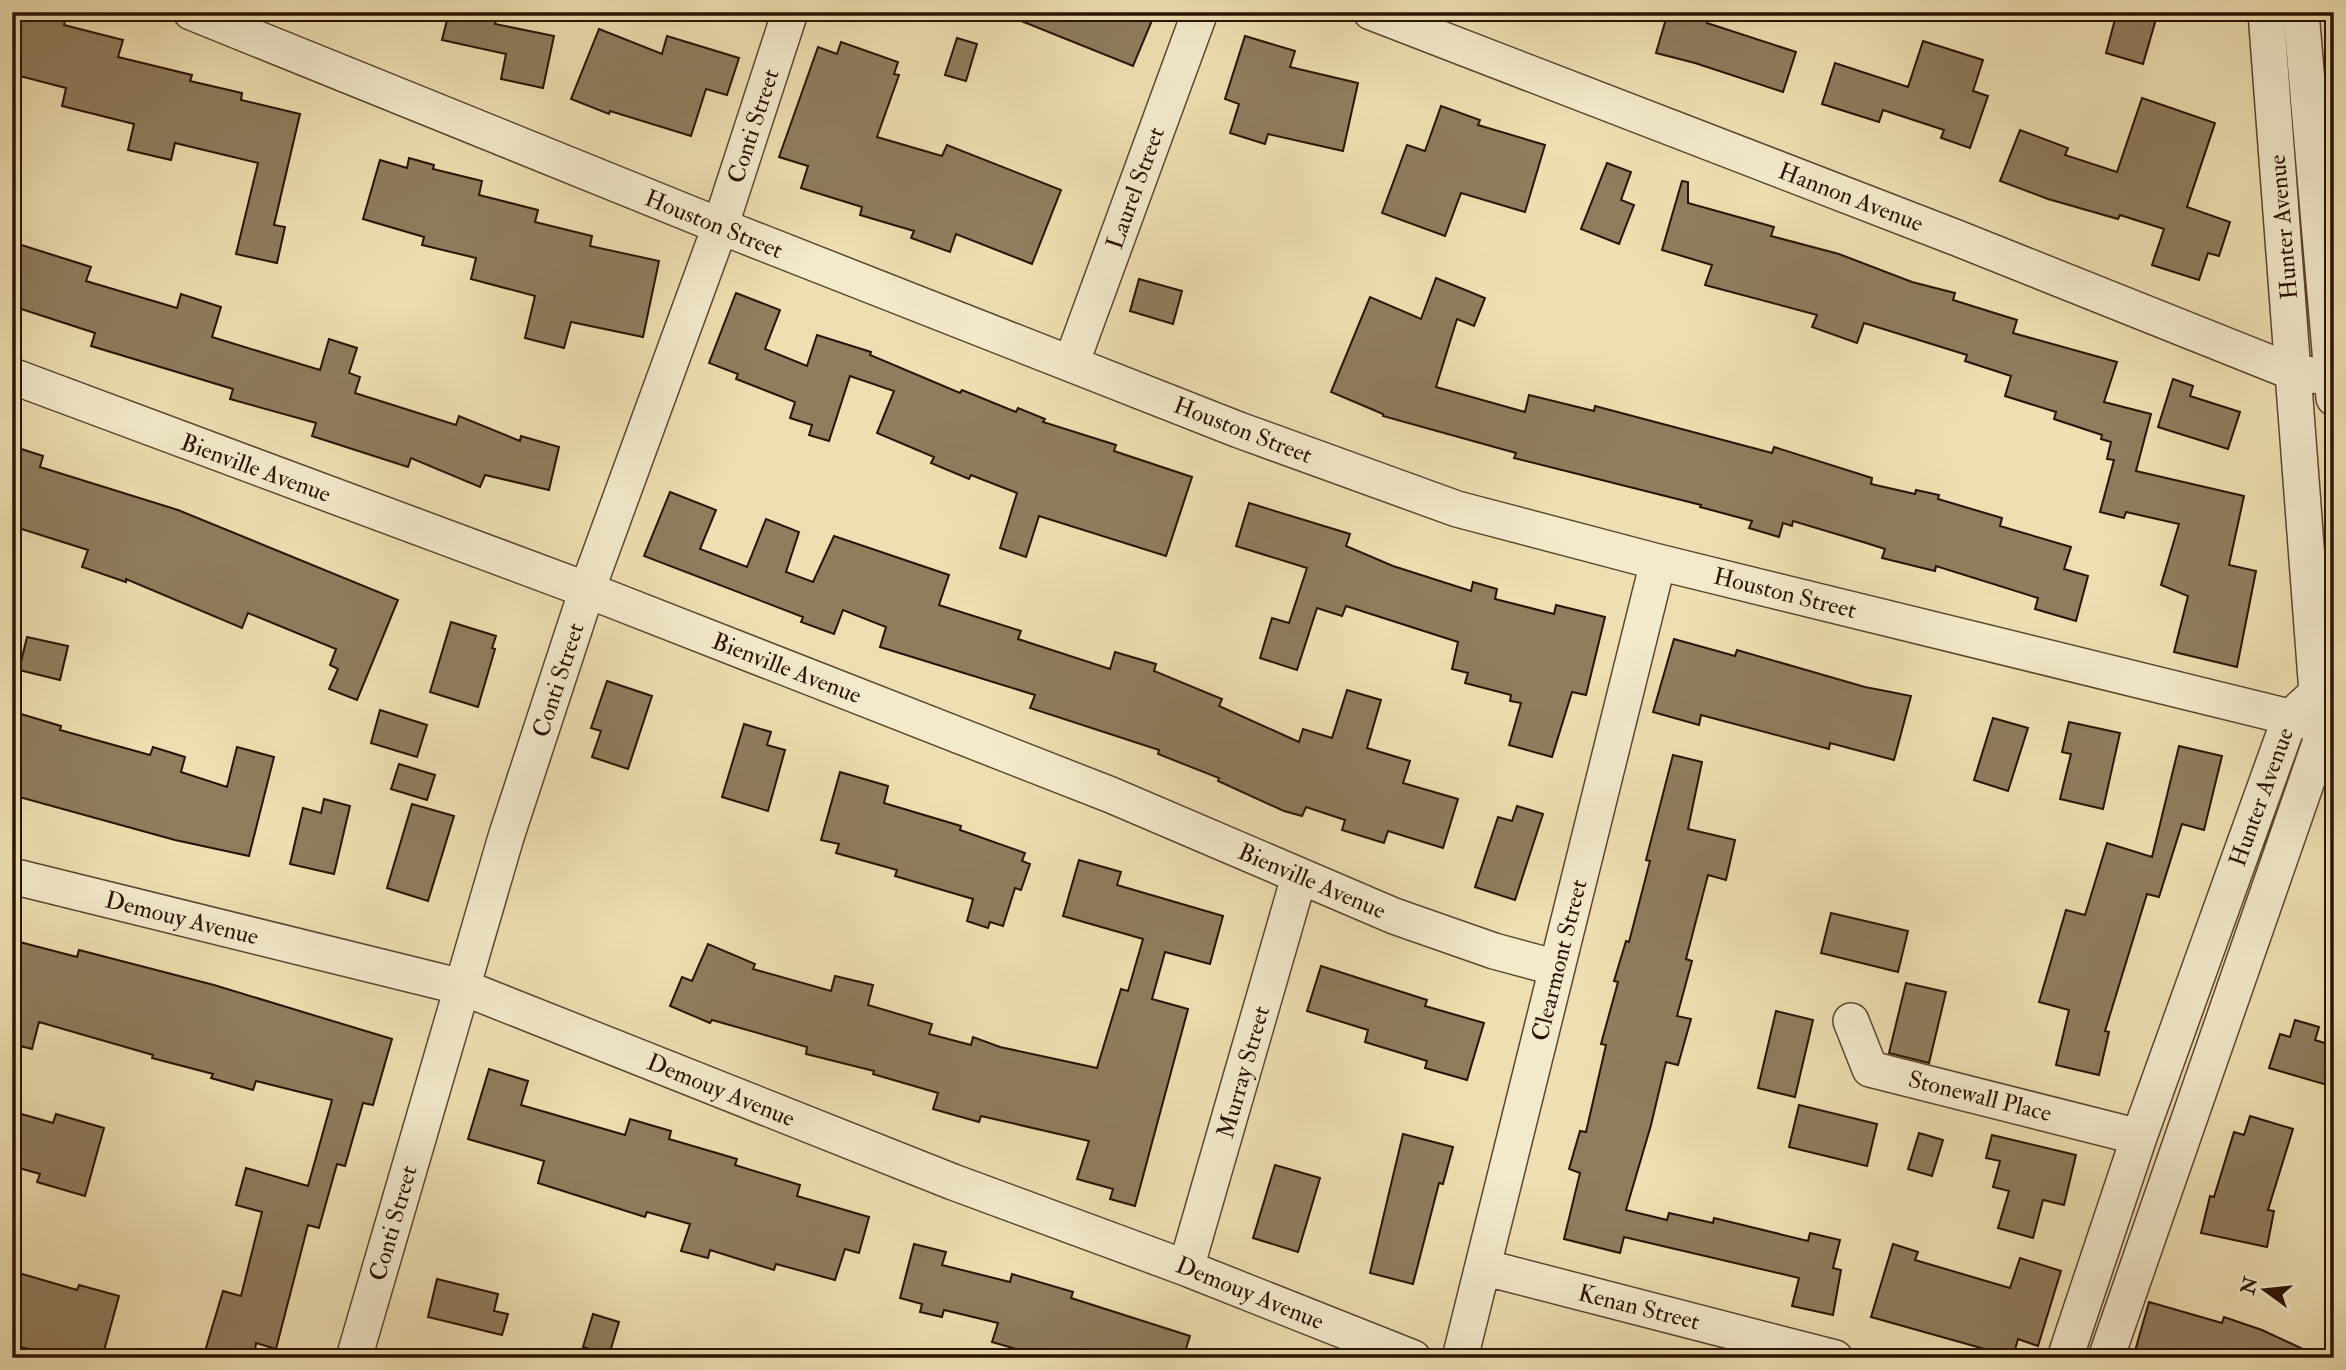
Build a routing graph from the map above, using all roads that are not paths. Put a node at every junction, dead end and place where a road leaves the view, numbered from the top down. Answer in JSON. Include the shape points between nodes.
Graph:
{"nodes":[{"id":1,"x":191,"y":12,"type":"edge"},
{"id":2,"x":790,"y":12,"type":"edge"},
{"id":3,"x":1199,"y":12,"type":"edge"},
{"id":4,"x":1371,"y":12,"type":"edge"},
{"id":5,"x":2266,"y":12,"type":"edge"},
{"id":6,"x":2301,"y":12,"type":"edge"},
{"id":7,"x":720,"y":227,"type":"junction"},
{"id":8,"x":1071,"y":364,"type":"junction"},
{"id":9,"x":2295,"y":373,"type":"junction"},
{"id":10,"x":12,"y":376,"type":"edge"},
{"id":11,"x":2333,"y":388,"type":"edge"},
{"id":12,"x":1658,"y":562,"type":"junction"},
{"id":13,"x":587,"y":590,"type":"junction"},
{"id":14,"x":2290,"y":718,"type":"junction"},
{"id":15,"x":2331,"y":725,"type":"edge"},
{"id":16,"x":12,"y":876,"type":"edge"},
{"id":17,"x":1299,"y":877,"type":"junction"},
{"id":18,"x":1557,"y":968,"type":"junction"},
{"id":19,"x":462,"y":987,"type":"junction"},
{"id":20,"x":1851,"y":1021,"type":"dead end"},
{"id":21,"x":2139,"y":1137,"type":"junction"},
{"id":22,"x":1186,"y":1268,"type":"junction"},
{"id":23,"x":1483,"y":1268,"type":"junction"},
{"id":24,"x":354,"y":1358,"type":"edge"},
{"id":25,"x":1413,"y":1358,"type":"edge"},
{"id":26,"x":1460,"y":1358,"type":"edge"},
{"id":27,"x":1835,"y":1358,"type":"edge"},
{"id":28,"x":2065,"y":1358,"type":"edge"},
{"id":29,"x":2106,"y":1358,"type":"edge"}],
"edges":[{"from":1,"to":7,"type":"street","name":"Houston Street"},
{"from":2,"to":7,"type":"street","name":"Conti Street"},
{"from":3,"to":8,"type":"street","name":"Laurel Street"},
{"from":4,"to":9,"type":"street","name":"Hannon Avenue"},
{"from":5,"to":9,"type":"street","name":"Hunter Avenue"},
{"from":6,"to":11,"type":"street","name":"Hunter Avenue"},
{"from":7,"to":8,"type":"street","name":"Houston Street"},
{"from":7,"to":13,"type":"street","name":"Conti Street"},
{"from":8,"to":12,"type":"street","name":"Houston Street","via":[[1457,509]]},
{"from":9,"to":11,"type":"street","name":"Hannon Avenue"},
{"from":9,"to":14,"type":"street","name":"Hunter Avenue","via":[[2316,693]]},
{"from":10,"to":13,"type":"street","name":"Bienville Avenue"},
{"from":12,"to":14,"type":"street","name":"Houston Street"},
{"from":12,"to":18,"type":"street","name":"Clearmont Street"},
{"from":13,"to":17,"type":"street","name":"Bienville Avenue","via":[[1111,795]]},
{"from":13,"to":19,"type":"street","name":"Conti Street"},
{"from":14,"to":15,"type":"street","name":"Houston Street"},
{"from":14,"to":21,"type":"street","name":"Hunter Avenue"},
{"from":15,"to":29,"type":"street","name":"Hunter Avenue"},
{"from":16,"to":19,"type":"street","name":"Demouy Avenue"},
{"from":17,"to":18,"type":"street","name":"Bienville Avenue","via":[[1494,951]]},
{"from":17,"to":22,"type":"street","name":"Murray Street"},
{"from":18,"to":23,"type":"street","name":"Clearmont Street"},
{"from":19,"to":22,"type":"street","name":"Demouy Avenue","via":[[953,1182]]},
{"from":19,"to":24,"type":"street","name":"Conti Street"},
{"from":20,"to":21,"type":"street","name":"Stonewall Place","via":[[1870,1069]]},
{"from":21,"to":28,"type":"street","name":"Hunter Avenue"},
{"from":22,"to":25,"type":"street","name":"Demouy Avenue"},
{"from":23,"to":26,"type":"street","name":"Clearmont Street"},
{"from":23,"to":27,"type":"street","name":"Kenan Street"}]}
